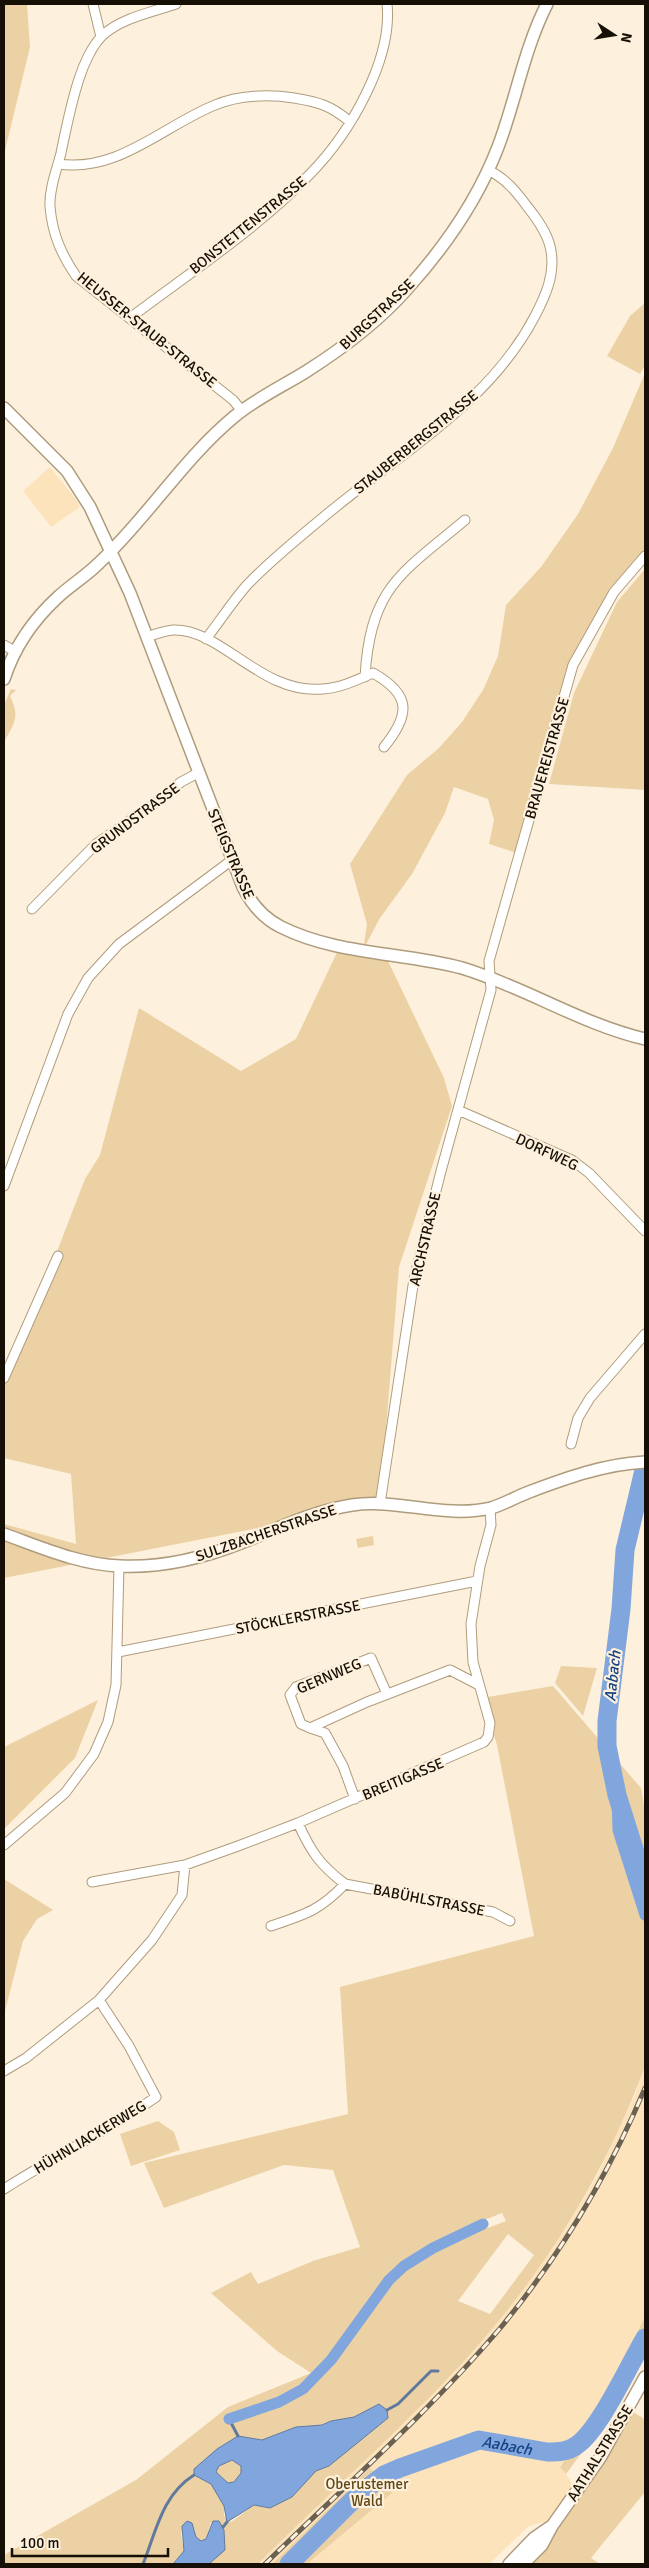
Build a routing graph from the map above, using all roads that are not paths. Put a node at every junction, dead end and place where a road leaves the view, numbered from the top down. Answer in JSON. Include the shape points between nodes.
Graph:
{"nodes":[{"id":1,"x":93,"y":4,"type":"edge"},
{"id":2,"x":176,"y":4,"type":"edge"},
{"id":3,"x":386,"y":4,"type":"edge"},
{"id":4,"x":547,"y":4,"type":"edge"},
{"id":5,"x":101,"y":37,"type":"junction"},
{"id":6,"x":349,"y":121,"type":"junction"},
{"id":7,"x":58,"y":164,"type":"junction"},
{"id":8,"x":488,"y":170,"type":"junction"},
{"id":9,"x":130,"y":318,"type":"junction"},
{"id":10,"x":4,"y":408,"type":"edge"},
{"id":11,"x":242,"y":411,"type":"junction"},
{"id":12,"x":466,"y":520,"type":"dead end"},
{"id":13,"x":110,"y":552,"type":"junction"},
{"id":14,"x":645,"y":556,"type":"edge"},
{"id":15,"x":147,"y":637,"type":"junction"},
{"id":16,"x":206,"y":639,"type":"junction"},
{"id":17,"x":4,"y":645,"type":"edge"},
{"id":18,"x":16,"y":652,"type":"junction"},
{"id":19,"x":365,"y":676,"type":"junction"},
{"id":20,"x":4,"y":678,"type":"edge"},
{"id":21,"x":384,"y":747,"type":"dead end"},
{"id":22,"x":198,"y":773,"type":"junction"},
{"id":23,"x":232,"y":860,"type":"junction"},
{"id":24,"x":32,"y":909,"type":"dead end"},
{"id":25,"x":491,"y":978,"type":"junction"},
{"id":26,"x":645,"y":1039,"type":"edge"},
{"id":27,"x":458,"y":1110,"type":"junction"},
{"id":28,"x":4,"y":1186,"type":"edge"},
{"id":29,"x":645,"y":1231,"type":"edge"},
{"id":30,"x":58,"y":1256,"type":"dead end"},
{"id":31,"x":645,"y":1334,"type":"edge"},
{"id":32,"x":4,"y":1378,"type":"edge"},
{"id":33,"x":571,"y":1444,"type":"dead end"},
{"id":34,"x":642,"y":1462,"type":"edge"},
{"id":35,"x":380,"y":1504,"type":"junction"},
{"id":36,"x":490,"y":1508,"type":"junction"},
{"id":37,"x":4,"y":1534,"type":"edge"},
{"id":38,"x":119,"y":1566,"type":"junction"},
{"id":39,"x":477,"y":1581,"type":"junction"},
{"id":40,"x":118,"y":1652,"type":"junction"},
{"id":41,"x":477,"y":1684,"type":"junction"},
{"id":42,"x":387,"y":1694,"type":"junction"},
{"id":43,"x":310,"y":1728,"type":"junction"},
{"id":44,"x":355,"y":1799,"type":"junction"},
{"id":45,"x":298,"y":1823,"type":"junction"},
{"id":46,"x":4,"y":1845,"type":"edge"},
{"id":47,"x":185,"y":1865,"type":"junction"},
{"id":48,"x":92,"y":1882,"type":"dead end"},
{"id":49,"x":345,"y":1884,"type":"junction"},
{"id":50,"x":510,"y":1921,"type":"dead end"},
{"id":51,"x":271,"y":1926,"type":"dead end"},
{"id":52,"x":99,"y":2000,"type":"junction"},
{"id":53,"x":4,"y":2071,"type":"edge"},
{"id":54,"x":4,"y":2189,"type":"edge"},
{"id":55,"x":645,"y":2377,"type":"edge"},
{"id":56,"x":552,"y":2526,"type":"junction"},
{"id":57,"x":509,"y":2564,"type":"edge"},
{"id":58,"x":523,"y":2564,"type":"edge"}],
"edges":[{"from":1,"to":5,"type":"street"},
{"from":2,"to":5,"type":"street","name":"HEUSSER-STAUB-STRASSE","via":[[124,22]]},
{"from":3,"to":6,"type":"street","name":"BONSTETTENSTRASSE","via":[[386,33],[379,61]]},
{"from":4,"to":8,"type":"street","name":"BURGSTRASSE","via":[[533,35],[500,142]]},
{"from":5,"to":7,"type":"street","name":"HEUSSER-STAUB-STRASSE","via":[[79,78]]},
{"from":6,"to":7,"type":"street","via":[[334,108],[308,101],[283,96],[243,98],[215,105],[109,160],[75,167]]},
{"from":6,"to":9,"type":"street","name":"BONSTETTENSTRASSE","via":[[311,174],[259,220]]},
{"from":7,"to":9,"type":"street","name":"HEUSSER-STAUB-STRASSE","via":[[50,204],[62,254],[76,276]]},
{"from":8,"to":11,"type":"street","name":"BURGSTRASSE","via":[[447,240],[397,300],[334,353]]},
{"from":8,"to":16,"type":"street","name":"STAUBERBERGSTRASSE","via":[[505,179],[513,188],[540,224],[551,250],[551,280],[529,328],[509,358],[481,390],[321,519],[248,585]]},
{"from":9,"to":11,"type":"street","name":"HEUSSER-STAUB-STRASSE","via":[[233,400]]},
{"from":10,"to":13,"type":"street","name":"STEIGSTRASSE","via":[[80,488]]},
{"from":11,"to":13,"type":"street","name":"BURGSTRASSE","via":[[200,448]]},
{"from":12,"to":19,"type":"street","via":[[412,564],[389,589],[375,615],[370,633]]},
{"from":13,"to":15,"type":"street","name":"STEIGSTRASSE"},
{"from":13,"to":18,"type":"street","name":"BURGSTRASSE","via":[[41,615]]},
{"from":14,"to":25,"type":"street","name":"BRAUEREISTRASSE","via":[[614,592],[573,665],[489,961]]},
{"from":15,"to":16,"type":"street","via":[[173,630]]},
{"from":15,"to":22,"type":"street","name":"STEIGSTRASSE"},
{"from":16,"to":19,"type":"street","via":[[263,675],[295,687],[328,689]]},
{"from":17,"to":18,"type":"street"},
{"from":18,"to":20,"type":"street","name":"BURGSTRASSE"},
{"from":19,"to":21,"type":"street","via":[[373,673],[391,684],[404,705],[402,723]]},
{"from":22,"to":23,"type":"street","name":"STEIGSTRASSE"},
{"from":22,"to":24,"type":"street","name":"GRUNDSTRASSE","via":[[96,844]]},
{"from":23,"to":25,"type":"street","name":"STEIGSTRASSE","via":[[252,905],[281,927],[320,942],[461,968]]},
{"from":23,"to":28,"type":"street","via":[[119,944],[88,978],[68,1014]]},
{"from":25,"to":26,"type":"street","name":"STEIGSTRASSE","via":[[601,1027]]},
{"from":25,"to":27,"type":"street","name":"ARCHSTRASSE","via":[[491,990]]},
{"from":27,"to":29,"type":"street","name":"DORFWEG","via":[[572,1160],[589,1173]]},
{"from":27,"to":35,"type":"street","name":"ARCHSTRASSE","via":[[414,1279]]},
{"from":30,"to":32,"type":"street"},
{"from":31,"to":33,"type":"street","via":[[590,1398],[578,1418]]},
{"from":34,"to":36,"type":"street","name":"SULZBACHERSTRASSE","via":[[614,1465],[575,1476]]},
{"from":35,"to":36,"type":"street","name":"SULZBACHERSTRASSE","via":[[453,1512]]},
{"from":35,"to":38,"type":"street","name":"SULZBACHERSTRASSE","via":[[353,1505],[322,1512],[202,1557]]},
{"from":36,"to":39,"type":"street","name":"BREITIGASSE","via":[[491,1525]]},
{"from":37,"to":38,"type":"street","name":"SULZBACHERSTRASSE","via":[[59,1554]]},
{"from":38,"to":40,"type":"street","via":[[116,1587]]},
{"from":39,"to":40,"type":"street","name":"STÖCKLERSTRASSE"},
{"from":39,"to":41,"type":"street","name":"BREITIGASSE","via":[[471,1624]]},
{"from":40,"to":46,"type":"street","via":[[116,1685],[108,1722],[94,1754],[65,1793]]},
{"from":41,"to":42,"type":"street","via":[[450,1670]]},
{"from":41,"to":44,"type":"street","name":"BREITIGASSE","via":[[490,1723],[484,1742]]},
{"from":42,"to":43,"type":"street"},
{"from":42,"to":43,"type":"street","name":"GERNWEG","via":[[371,1658],[296,1687],[290,1695],[301,1724]]},
{"from":43,"to":44,"type":"street","name":"GERNWEG","via":[[326,1733]]},
{"from":44,"to":45,"type":"street","name":"BREITIGASSE"},
{"from":45,"to":47,"type":"street","name":"BREITIGASSE"},
{"from":45,"to":49,"type":"street","name":"BABÜHLSTRASSE","via":[[311,1852],[325,1869]]},
{"from":47,"to":48,"type":"street","name":"BREITIGASSE"},
{"from":47,"to":52,"type":"street","via":[[182,1895],[152,1940]]},
{"from":49,"to":50,"type":"street","name":"BABÜHLSTRASSE","via":[[492,1912]]},
{"from":49,"to":51,"type":"street","via":[[327,1903],[307,1914]]},
{"from":52,"to":53,"type":"street","via":[[26,2058]]},
{"from":52,"to":54,"type":"street","name":"HÜHNLIACKERWEG","via":[[129,2046],[156,2097]]},
{"from":55,"to":56,"type":"street","name":"AATHALSTRASSE","via":[[600,2458]]},
{"from":56,"to":57,"type":"street","name":"AATHALSTRASSE","via":[[534,2538]]},
{"from":56,"to":58,"type":"street","name":"AATHALSTRASSE","via":[[542,2545]]}]}
